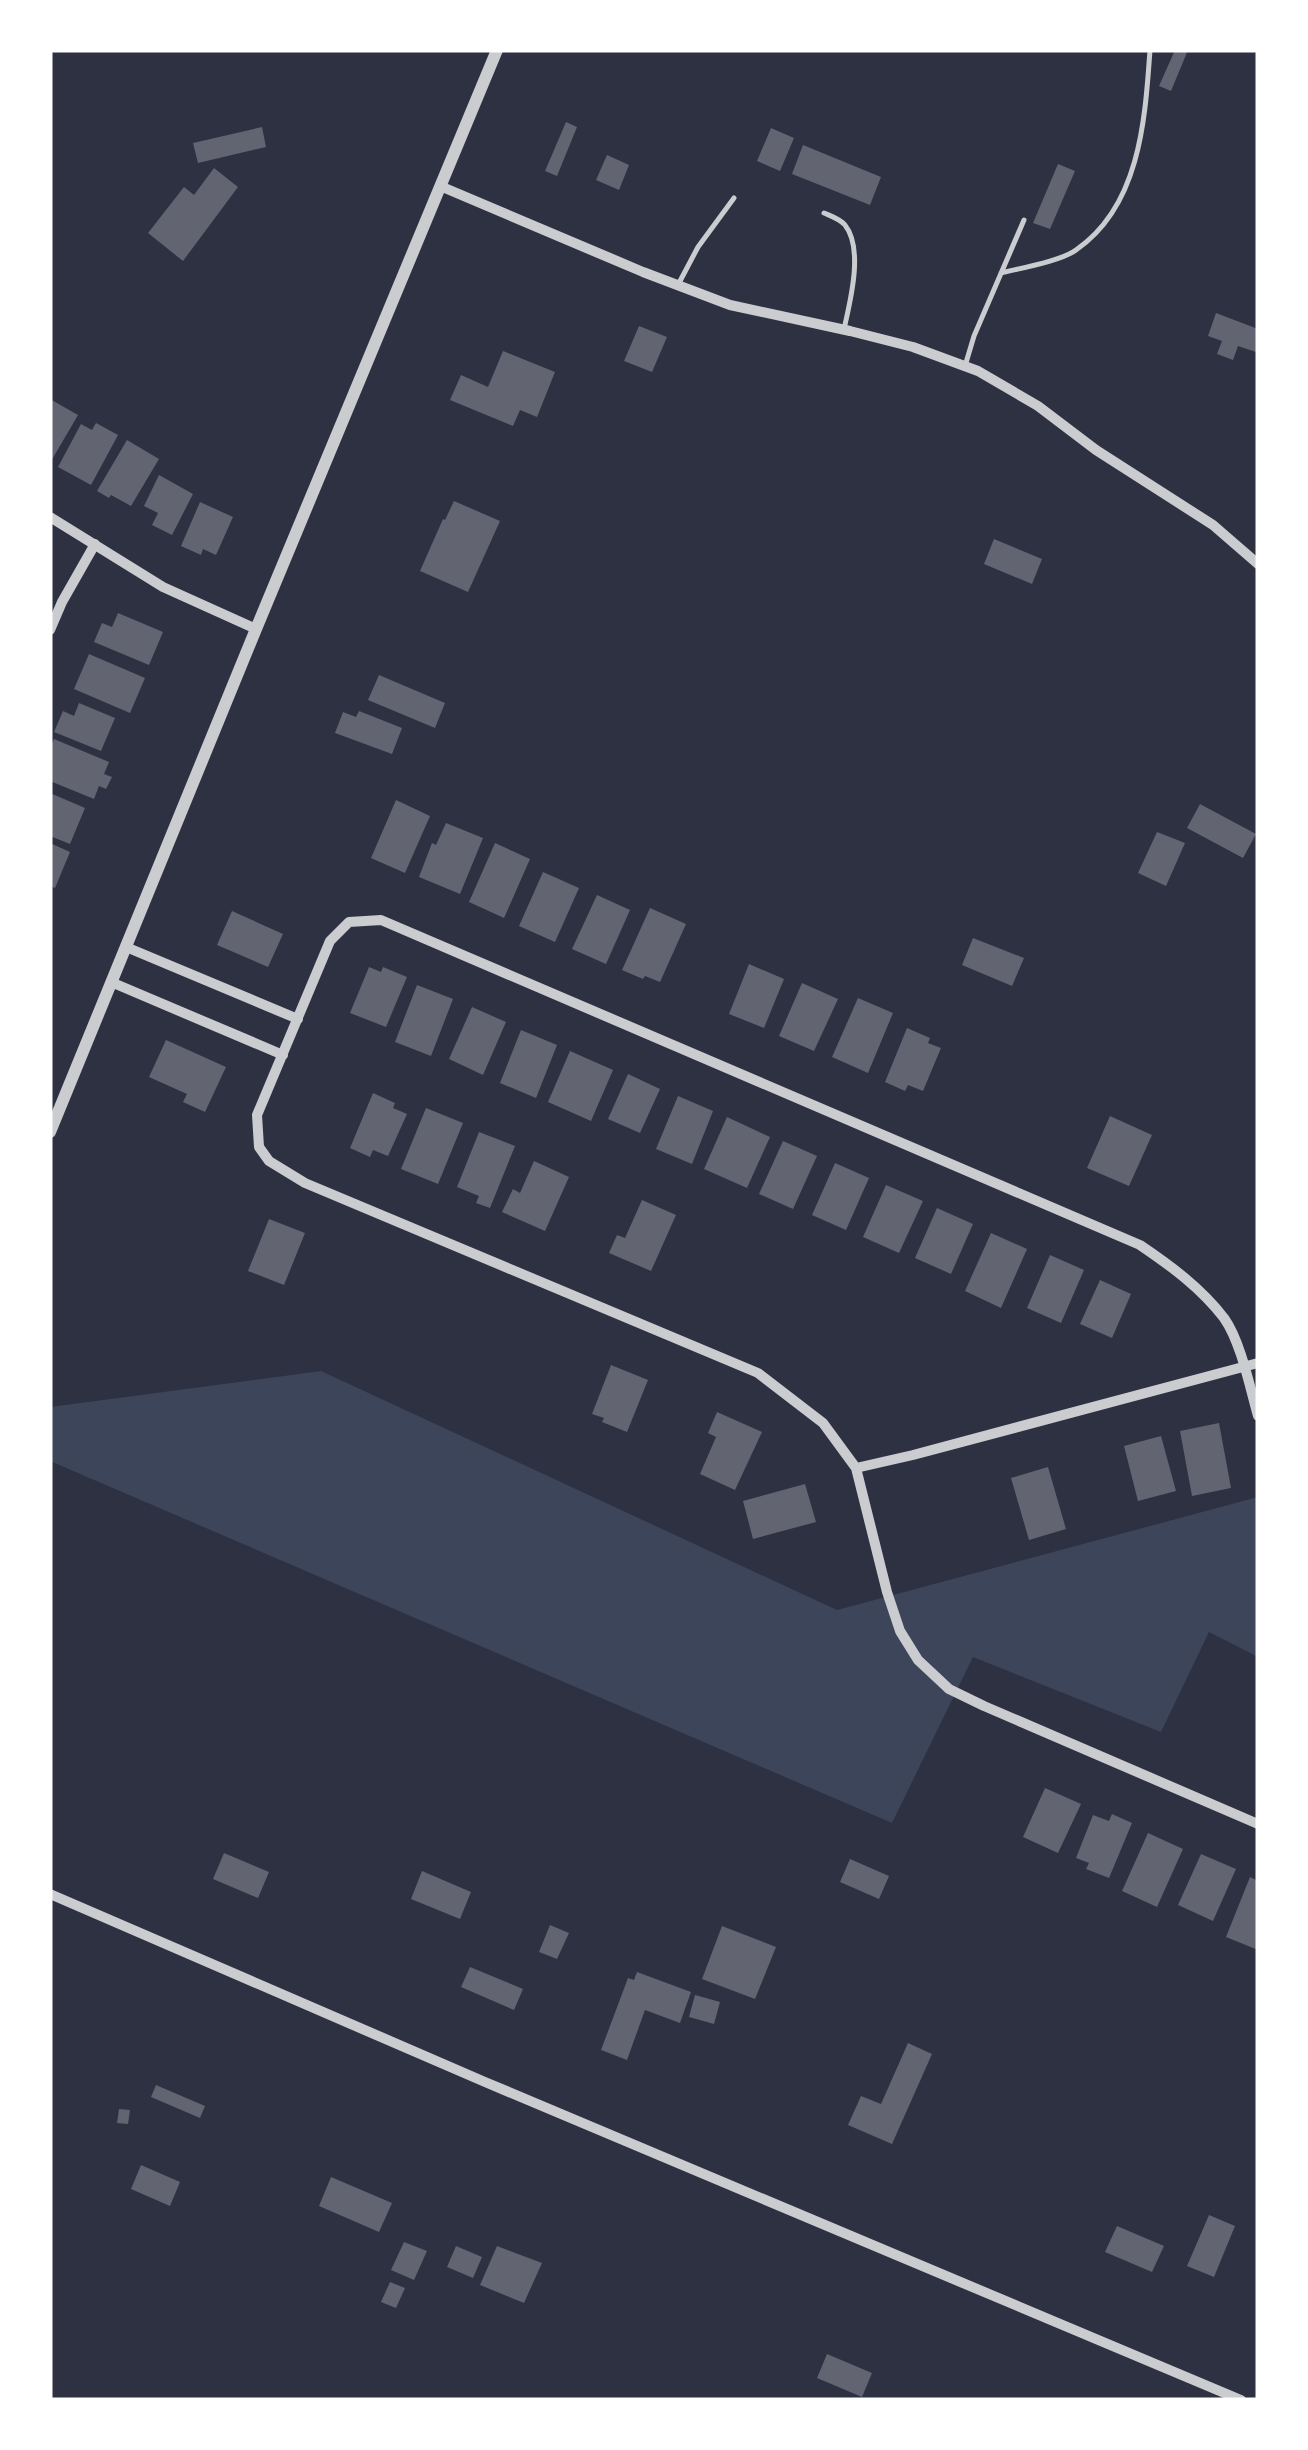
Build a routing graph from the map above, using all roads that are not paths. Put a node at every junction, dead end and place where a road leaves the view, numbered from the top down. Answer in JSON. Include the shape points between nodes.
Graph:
{"nodes":[{"id":1,"x":497,"y":50,"type":"edge"},
{"id":2,"x":1150,"y":50,"type":"edge"},
{"id":3,"x":440,"y":186,"type":"junction"},
{"id":4,"x":734,"y":198,"type":"dead end"},
{"id":5,"x":824,"y":212,"type":"dead end"},
{"id":6,"x":1024,"y":220,"type":"dead end"},
{"id":7,"x":1002,"y":273,"type":"junction"},
{"id":8,"x":677,"y":286,"type":"junction"},
{"id":9,"x":844,"y":329,"type":"junction"},
{"id":10,"x":965,"y":366,"type":"junction"},
{"id":11,"x":50,"y":518,"type":"edge"},
{"id":12,"x":95,"y":544,"type":"junction"},
{"id":13,"x":1258,"y":564,"type":"edge"},
{"id":14,"x":50,"y":630,"type":"edge"},
{"id":15,"x":256,"y":630,"type":"junction"},
{"id":16,"x":126,"y":947,"type":"junction"},
{"id":17,"x":111,"y":982,"type":"junction"},
{"id":18,"x":298,"y":1019,"type":"junction"},
{"id":19,"x":283,"y":1055,"type":"junction"},
{"id":20,"x":50,"y":1132,"type":"edge"},
{"id":21,"x":1258,"y":1362,"type":"edge"},
{"id":22,"x":1244,"y":1366,"type":"junction"},
{"id":23,"x":1258,"y":1416,"type":"edge"},
{"id":24,"x":856,"y":1468,"type":"junction"},
{"id":25,"x":1258,"y":1824,"type":"edge"},
{"id":26,"x":50,"y":1894,"type":"edge"},
{"id":27,"x":1241,"y":2400,"type":"edge"}],
"edges":[{"from":1,"to":3,"type":"street"},
{"from":2,"to":7,"type":"lane","via":[[1137,156],[1101,228],[1074,252]]},
{"from":3,"to":8,"type":"street"},
{"from":3,"to":15,"type":"street"},
{"from":4,"to":8,"type":"lane"},
{"from":5,"to":9,"type":"lane","via":[[847,227],[851,240],[853,284]]},
{"from":6,"to":7,"type":"lane"},
{"from":7,"to":10,"type":"lane"},
{"from":8,"to":9,"type":"street","via":[[730,305]]},
{"from":9,"to":10,"type":"street"},
{"from":10,"to":13,"type":"street","via":[[1038,406],[1213,525]]},
{"from":11,"to":12,"type":"street"},
{"from":12,"to":14,"type":"street"},
{"from":12,"to":15,"type":"street","via":[[163,586]]},
{"from":15,"to":16,"type":"street"},
{"from":16,"to":17,"type":"street"},
{"from":16,"to":18,"type":"street"},
{"from":17,"to":19,"type":"street"},
{"from":17,"to":20,"type":"street"},
{"from":18,"to":19,"type":"street"},
{"from":18,"to":22,"type":"street","via":[[330,940],[349,922],[380,920],[1140,1245],[1182,1273],[1226,1320]]},
{"from":19,"to":24,"type":"street","via":[[258,1115],[259,1147],[269,1161],[305,1183],[758,1373],[823,1423]]},
{"from":21,"to":22,"type":"street"},
{"from":22,"to":23,"type":"street"},
{"from":22,"to":24,"type":"street"},
{"from":24,"to":25,"type":"street","via":[[900,1632],[918,1660],[984,1706]]},
{"from":26,"to":27,"type":"street"}]}
